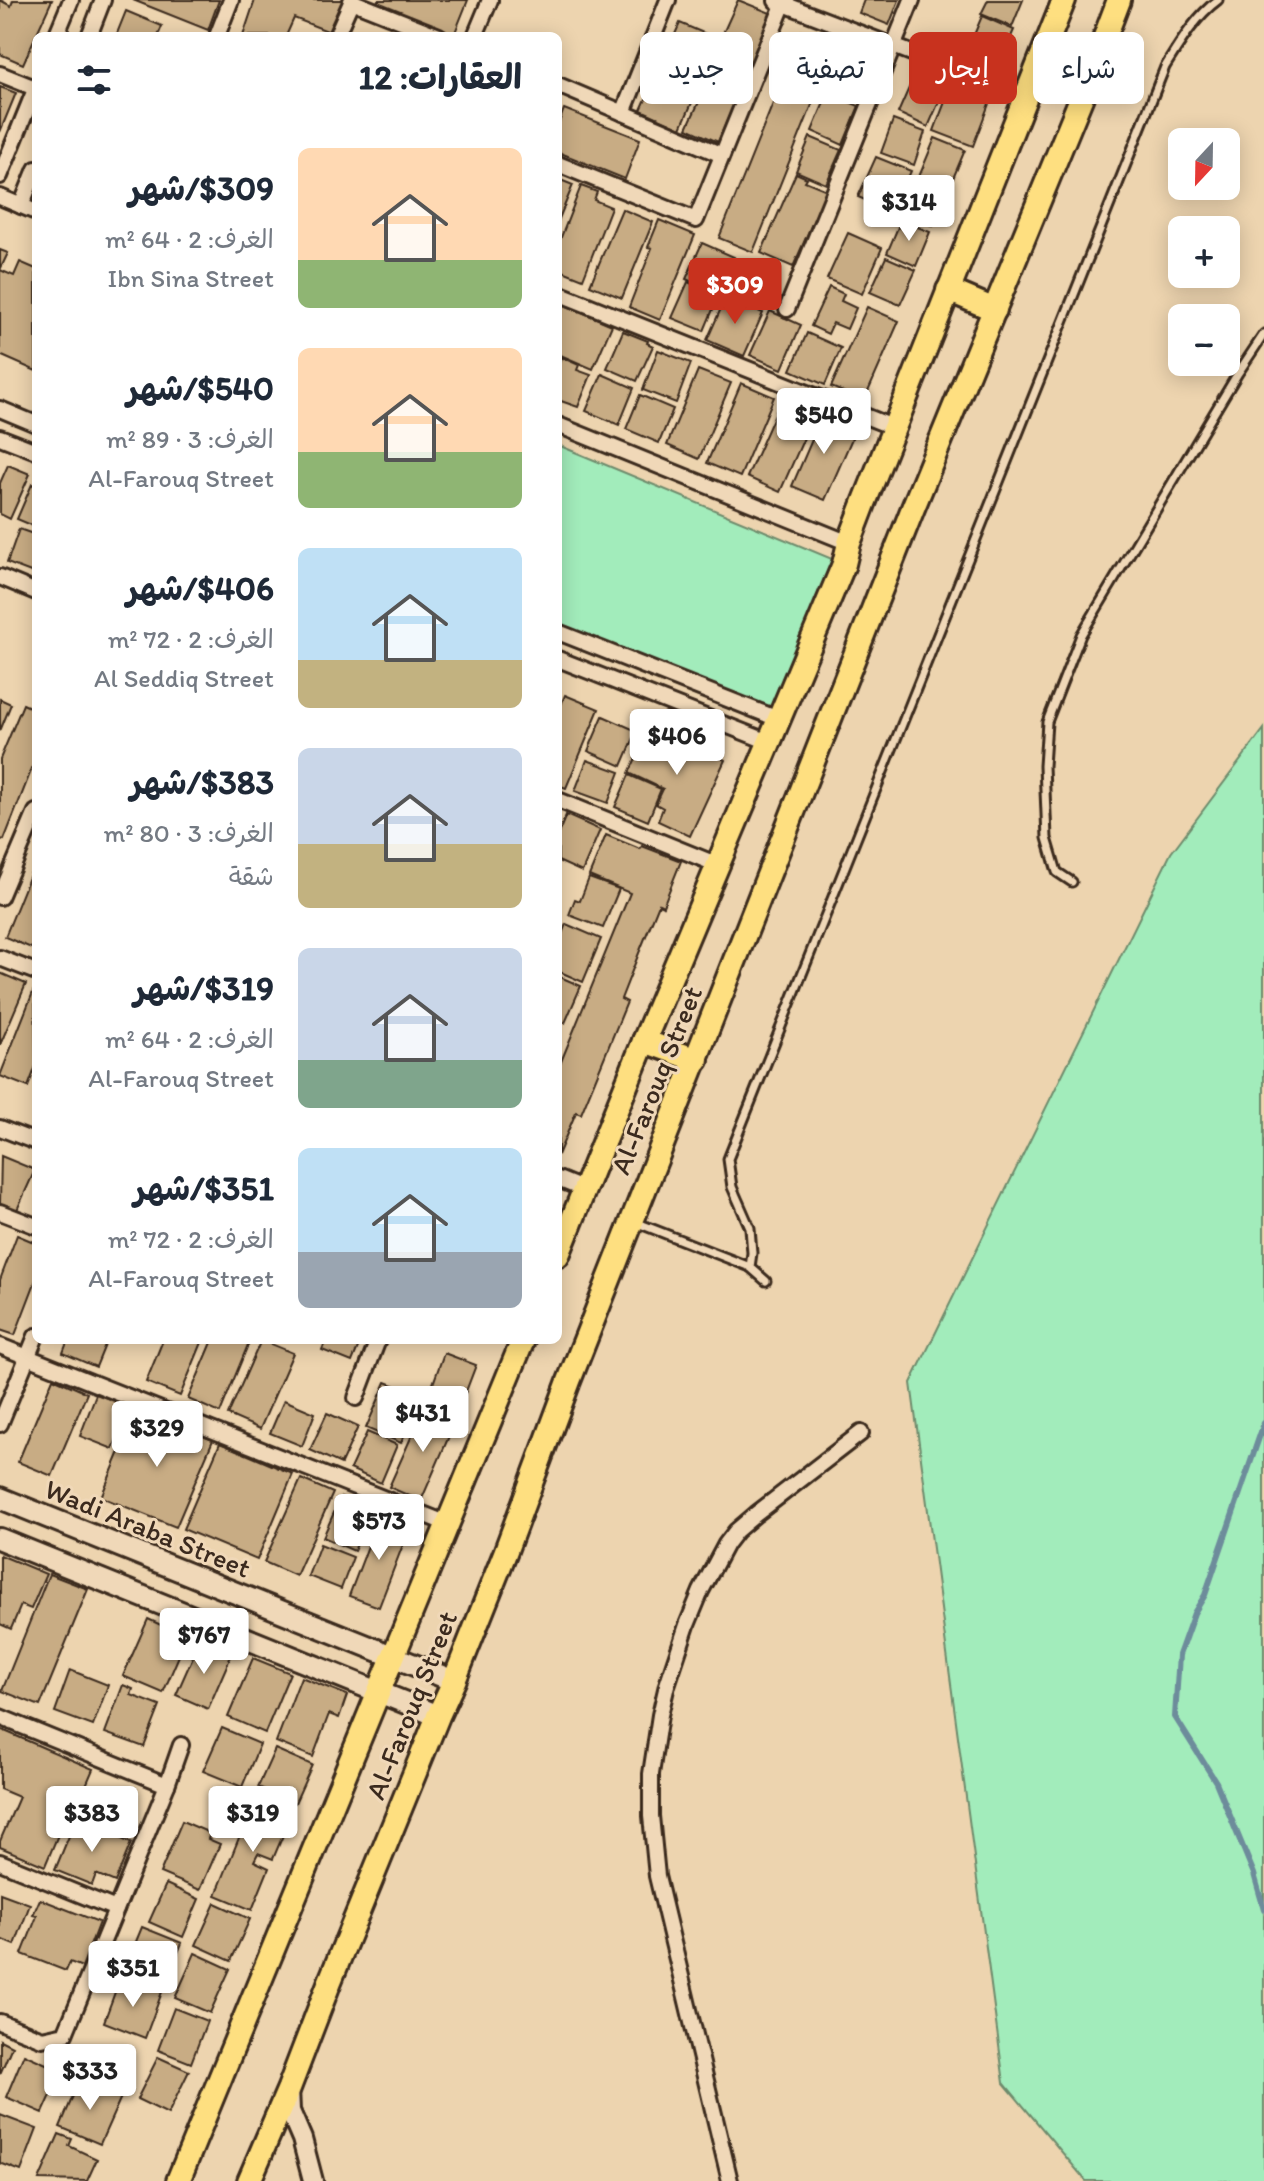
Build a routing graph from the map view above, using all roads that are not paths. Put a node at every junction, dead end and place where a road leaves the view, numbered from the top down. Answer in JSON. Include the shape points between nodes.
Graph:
{"nodes":[{"id":1,"x":71,"y":0,"type":"edge"},
{"id":2,"x":103,"y":0,"type":"edge"},
{"id":3,"x":231,"y":0,"type":"edge"},
{"id":4,"x":352,"y":0,"type":"edge"},
{"id":5,"x":490,"y":0,"type":"edge"},
{"id":6,"x":668,"y":0,"type":"edge"},
{"id":7,"x":912,"y":0,"type":"edge"},
{"id":8,"x":1064,"y":0,"type":"edge"},
{"id":9,"x":1119,"y":0,"type":"edge"},
{"id":10,"x":1218,"y":0,"type":"edge"},
{"id":11,"x":781,"y":1,"type":"edge"},
{"id":12,"x":58,"y":32,"type":"edge"},
{"id":13,"x":91,"y":32,"type":"edge"},
{"id":14,"x":219,"y":32,"type":"edge"},
{"id":15,"x":338,"y":32,"type":"edge"},
{"id":16,"x":429,"y":32,"type":"edge"},
{"id":17,"x":477,"y":32,"type":"edge"},
{"id":18,"x":858,"y":32,"type":"edge"},
{"id":19,"x":893,"y":46,"type":"joint"},
{"id":20,"x":0,"y":74,"type":"edge"},
{"id":21,"x":32,"y":86,"type":"edge"},
{"id":22,"x":562,"y":87,"type":"edge"},
{"id":23,"x":32,"y":97,"type":"edge"},
{"id":24,"x":1026,"y":97,"type":"junction"},
{"id":25,"x":870,"y":104,"type":"edge"},
{"id":26,"x":623,"y":113,"type":"junction"},
{"id":27,"x":722,"y":155,"type":"junction"},
{"id":28,"x":562,"y":166,"type":"edge"},
{"id":29,"x":0,"y":176,"type":"edge"},
{"id":30,"x":32,"y":179,"type":"edge"},
{"id":31,"x":0,"y":197,"type":"edge"},
{"id":32,"x":21,"y":206,"type":"junction"},
{"id":33,"x":32,"y":210,"type":"edge"},
{"id":34,"x":948,"y":290,"type":"junction"},
{"id":35,"x":562,"y":295,"type":"edge"},
{"id":36,"x":787,"y":309,"type":"dead end"},
{"id":37,"x":995,"y":310,"type":"junction"},
{"id":38,"x":1264,"y":334,"type":"edge"},
{"id":39,"x":0,"y":409,"type":"edge"},
{"id":40,"x":32,"y":422,"type":"edge"},
{"id":41,"x":562,"y":427,"type":"edge"},
{"id":42,"x":895,"y":428,"type":"junction"},
{"id":43,"x":0,"y":437,"type":"edge"},
{"id":44,"x":32,"y":449,"type":"edge"},
{"id":45,"x":849,"y":543,"type":"junction"},
{"id":46,"x":0,"y":577,"type":"edge"},
{"id":47,"x":32,"y":590,"type":"edge"},
{"id":48,"x":562,"y":634,"type":"edge"},
{"id":49,"x":562,"y":661,"type":"edge"},
{"id":50,"x":778,"y":719,"type":"junction"},
{"id":51,"x":769,"y":742,"type":"junction"},
{"id":52,"x":562,"y":802,"type":"edge"},
{"id":53,"x":32,"y":821,"type":"edge"},
{"id":54,"x":718,"y":865,"type":"junction"},
{"id":55,"x":1072,"y":882,"type":"dead end"},
{"id":56,"x":0,"y":897,"type":"edge"},
{"id":57,"x":0,"y":958,"type":"edge"},
{"id":58,"x":32,"y":970,"type":"edge"},
{"id":59,"x":644,"y":1041,"type":"junction"},
{"id":60,"x":697,"y":1060,"type":"junction"},
{"id":61,"x":0,"y":1128,"type":"edge"},
{"id":62,"x":32,"y":1140,"type":"edge"},
{"id":63,"x":562,"y":1181,"type":"edge"},
{"id":64,"x":585,"y":1190,"type":"junction"},
{"id":65,"x":0,"y":1212,"type":"edge"},
{"id":66,"x":632,"y":1221,"type":"junction"},
{"id":67,"x":32,"y":1224,"type":"edge"},
{"id":68,"x":562,"y":1245,"type":"edge"},
{"id":69,"x":750,"y":1267,"type":"junction"},
{"id":70,"x":766,"y":1281,"type":"dead end"},
{"id":71,"x":33,"y":1344,"type":"edge"},
{"id":72,"x":376,"y":1344,"type":"edge"},
{"id":73,"x":521,"y":1344,"type":"edge"},
{"id":74,"x":0,"y":1346,"type":"edge"},
{"id":75,"x":27,"y":1357,"type":"junction"},
{"id":76,"x":356,"y":1398,"type":"dead end"},
{"id":77,"x":0,"y":1424,"type":"edge"},
{"id":78,"x":861,"y":1433,"type":"dead end"},
{"id":79,"x":0,"y":1498,"type":"edge"},
{"id":80,"x":448,"y":1524,"type":"junction"},
{"id":81,"x":0,"y":1539,"type":"edge"},
{"id":82,"x":394,"y":1656,"type":"junction"},
{"id":83,"x":454,"y":1681,"type":"junction"},
{"id":84,"x":379,"y":1692,"type":"junction"},
{"id":85,"x":438,"y":1716,"type":"junction"},
{"id":86,"x":0,"y":1717,"type":"edge"},
{"id":87,"x":181,"y":1745,"type":"dead end"},
{"id":88,"x":167,"y":1785,"type":"junction"},
{"id":89,"x":0,"y":1862,"type":"edge"},
{"id":90,"x":116,"y":1909,"type":"junction"},
{"id":91,"x":0,"y":2022,"type":"edge"},
{"id":92,"x":289,"y":2088,"type":"junction"},
{"id":93,"x":178,"y":2181,"type":"edge"},
{"id":94,"x":249,"y":2181,"type":"edge"},
{"id":95,"x":313,"y":2181,"type":"edge"},
{"id":96,"x":730,"y":2181,"type":"edge"}],
"edges":[{"from":1,"to":12,"type":"street"},
{"from":2,"to":13,"type":"street"},
{"from":3,"to":14,"type":"street"},
{"from":4,"to":15,"type":"street"},
{"from":4,"to":16,"type":"street"},
{"from":5,"to":17,"type":"street"},
{"from":6,"to":26,"type":"street"},
{"from":7,"to":19,"type":"street"},
{"from":8,"to":24,"type":"main road","name":"Al-Farouq Street"},
{"from":9,"to":37,"type":"main road","name":"Al-Farouq Street"},
{"from":10,"to":69,"type":"lane","via":[[1165,67],[728,1159],[732,1187],[750,1228]]},
{"from":11,"to":18,"type":"street"},
{"from":11,"to":27,"type":"street"},
{"from":19,"to":24,"type":"street"},
{"from":20,"to":21,"type":"street"},
{"from":22,"to":26,"type":"street"},
{"from":23,"to":29,"type":"street"},
{"from":24,"to":34,"type":"main road","name":"Al-Farouq Street"},
{"from":25,"to":36,"type":"street"},
{"from":26,"to":27,"type":"street"},
{"from":27,"to":28,"type":"street","via":[[696,220]]},
{"from":30,"to":32,"type":"street"},
{"from":31,"to":32,"type":"street"},
{"from":32,"to":33,"type":"street"},
{"from":34,"to":37,"type":"main road"},
{"from":34,"to":42,"type":"main road","name":"Al-Farouq Street"},
{"from":35,"to":42,"type":"street"},
{"from":37,"to":60,"type":"main road","name":"Al-Farouq Street"},
{"from":38,"to":55,"type":"lane","via":[[1081,635],[1047,722],[1047,838],[1057,872]]},
{"from":39,"to":40,"type":"street"},
{"from":41,"to":45,"type":"street"},
{"from":42,"to":45,"type":"main road","name":"Al-Farouq Street"},
{"from":43,"to":44,"type":"street"},
{"from":45,"to":50,"type":"main road","name":"Al-Farouq Street"},
{"from":46,"to":47,"type":"street"},
{"from":48,"to":50,"type":"street"},
{"from":49,"to":51,"type":"street"},
{"from":50,"to":51,"type":"main road","name":"Al-Farouq Street"},
{"from":51,"to":54,"type":"main road","name":"Al-Farouq Street"},
{"from":52,"to":54,"type":"street"},
{"from":53,"to":56,"type":"street"},
{"from":54,"to":59,"type":"main road","name":"Al-Farouq Street"},
{"from":57,"to":58,"type":"street"},
{"from":59,"to":60,"type":"main road"},
{"from":59,"to":64,"type":"main road","name":"Al-Farouq Street"},
{"from":60,"to":66,"type":"main road","name":"Al-Farouq Street"},
{"from":61,"to":62,"type":"street"},
{"from":63,"to":64,"type":"street"},
{"from":64,"to":68,"type":"main road","name":"Al-Farouq Street"},
{"from":65,"to":67,"type":"street"},
{"from":66,"to":69,"type":"lane"},
{"from":66,"to":83,"type":"main road","name":"Al-Farouq Street"},
{"from":69,"to":70,"type":"lane"},
{"from":71,"to":75,"type":"street"},
{"from":72,"to":76,"type":"street"},
{"from":73,"to":80,"type":"main road","name":"Al-Farouq Street"},
{"from":74,"to":75,"type":"street"},
{"from":75,"to":77,"type":"street"},
{"from":75,"to":80,"type":"street"},
{"from":78,"to":96,"type":"street","via":[[756,1514],[726,1544],[687,1625],[660,1715],[651,1774],[657,1876]]},
{"from":79,"to":82,"type":"main road","name":"Wadi Araba Street"},
{"from":80,"to":82,"type":"main road","name":"Al-Farouq Street"},
{"from":81,"to":84,"type":"main road"},
{"from":82,"to":83,"type":"main road","name":"Wadi Araba Street"},
{"from":82,"to":84,"type":"main road","name":"Al-Farouq Street"},
{"from":83,"to":85,"type":"main road","name":"Al-Farouq Street"},
{"from":84,"to":85,"type":"main road"},
{"from":84,"to":93,"type":"main road","name":"Al-Farouq Street"},
{"from":85,"to":92,"type":"main road","name":"Al-Farouq Street"},
{"from":86,"to":88,"type":"street"},
{"from":87,"to":88,"type":"street"},
{"from":88,"to":90,"type":"street"},
{"from":89,"to":90,"type":"street"},
{"from":90,"to":91,"type":"street","via":[[65,2034],[42,2039]]},
{"from":92,"to":94,"type":"main road","name":"Al-Farouq Street"},
{"from":92,"to":95,"type":"street","via":[[290,2111]]}]}
